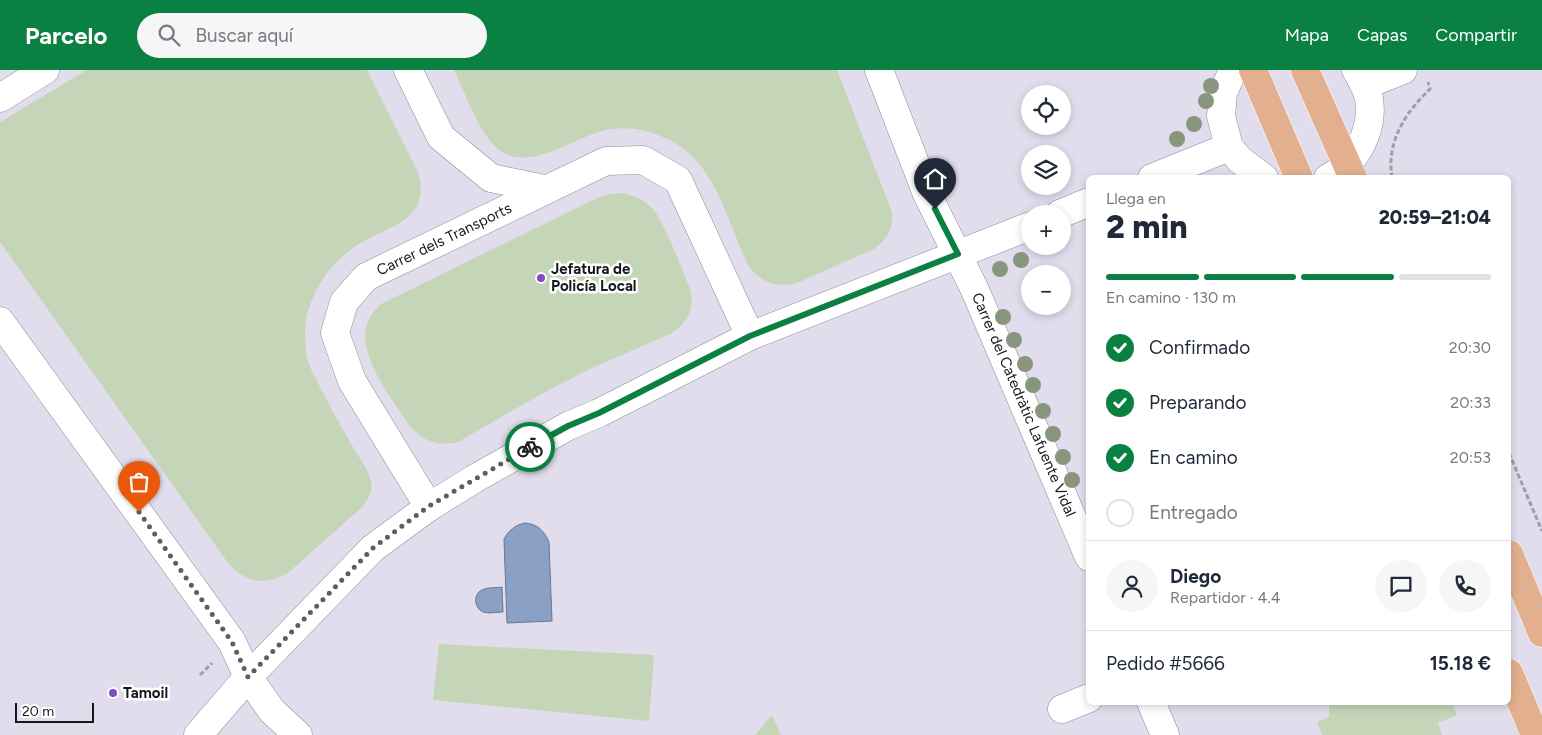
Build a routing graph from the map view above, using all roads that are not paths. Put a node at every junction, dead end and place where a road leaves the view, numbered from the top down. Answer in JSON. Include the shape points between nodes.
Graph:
{"nodes":[{"id":1,"x":45,"y":70,"type":"edge"},
{"id":2,"x":408,"y":70,"type":"edge"},
{"id":3,"x":879,"y":70,"type":"edge"},
{"id":4,"x":1233,"y":70,"type":"edge"},
{"id":5,"x":1253,"y":70,"type":"edge"},
{"id":6,"x":1305,"y":70,"type":"edge"},
{"id":7,"x":1414,"y":73,"type":"edge"},
{"id":8,"x":1360,"y":78,"type":"edge"},
{"id":9,"x":0,"y":98,"type":"edge"},
{"id":10,"x":1229,"y":147,"type":"junction"},
{"id":11,"x":1343,"y":173,"type":"edge"},
{"id":12,"x":1159,"y":175,"type":"edge"},
{"id":13,"x":1260,"y":175,"type":"edge"},
{"id":14,"x":1298,"y":175,"type":"edge"},
{"id":15,"x":544,"y":189,"type":"junction"},
{"id":16,"x":1086,"y":203,"type":"edge"},
{"id":17,"x":1071,"y":209,"type":"edge"},
{"id":18,"x":1021,"y":230,"type":"edge"},
{"id":19,"x":958,"y":254,"type":"junction"},
{"id":20,"x":0,"y":321,"type":"edge"},
{"id":21,"x":750,"y":336,"type":"junction"},
{"id":22,"x":429,"y":506,"type":"junction"},
{"id":23,"x":1086,"y":550,"type":"edge"},
{"id":24,"x":1511,"y":559,"type":"edge"},
{"id":25,"x":1542,"y":633,"type":"edge"},
{"id":26,"x":248,"y":677,"type":"junction"},
{"id":27,"x":1511,"y":677,"type":"edge"},
{"id":28,"x":1086,"y":699,"type":"edge"},
{"id":29,"x":1152,"y":705,"type":"edge"},
{"id":30,"x":1062,"y":709,"type":"dead end"},
{"id":31,"x":198,"y":735,"type":"edge"},
{"id":32,"x":298,"y":735,"type":"edge"},
{"id":33,"x":1165,"y":735,"type":"edge"},
{"id":34,"x":1535,"y":735,"type":"edge"}],
"edges":[{"from":1,"to":9,"type":"street"},
{"from":2,"to":15,"type":"street","name":"Carrer dels Transports","via":[[441,137],[491,178]]},
{"from":3,"to":19,"type":"street","name":"Carrer del Catedràtic Lafuente Vidal","via":[[927,194]]},
{"from":4,"to":10,"type":"street","via":[[1223,93],[1221,116]]},
{"from":5,"to":14,"type":"main road"},
{"from":6,"to":11,"type":"main road"},
{"from":7,"to":8,"type":"street"},
{"from":8,"to":11,"type":"street","via":[[1369,99],[1369,123],[1362,145]]},
{"from":10,"to":12,"type":"street"},
{"from":10,"to":13,"type":"street"},
{"from":15,"to":21,"type":"street","name":"Carrer dels Transports","via":[[606,160],[643,160],[678,180]]},
{"from":15,"to":22,"type":"street","name":"Carrer dels Transports","via":[[366,276],[344,302],[335,333],[352,382]]},
{"from":16,"to":17,"type":"street"},
{"from":18,"to":19,"type":"street"},
{"from":19,"to":21,"type":"street"},
{"from":19,"to":23,"type":"street","name":"Carrer del Catedràtic Lafuente Vidal"},
{"from":20,"to":26,"type":"street","via":[[232,642]]},
{"from":21,"to":22,"type":"street","via":[[568,426]]},
{"from":22,"to":26,"type":"street","via":[[373,548]]},
{"from":24,"to":25,"type":"main road"},
{"from":26,"to":31,"type":"street"},
{"from":26,"to":32,"type":"street","via":[[272,711]]},
{"from":27,"to":34,"type":"main road"},
{"from":28,"to":30,"type":"street"},
{"from":29,"to":33,"type":"street"}]}
